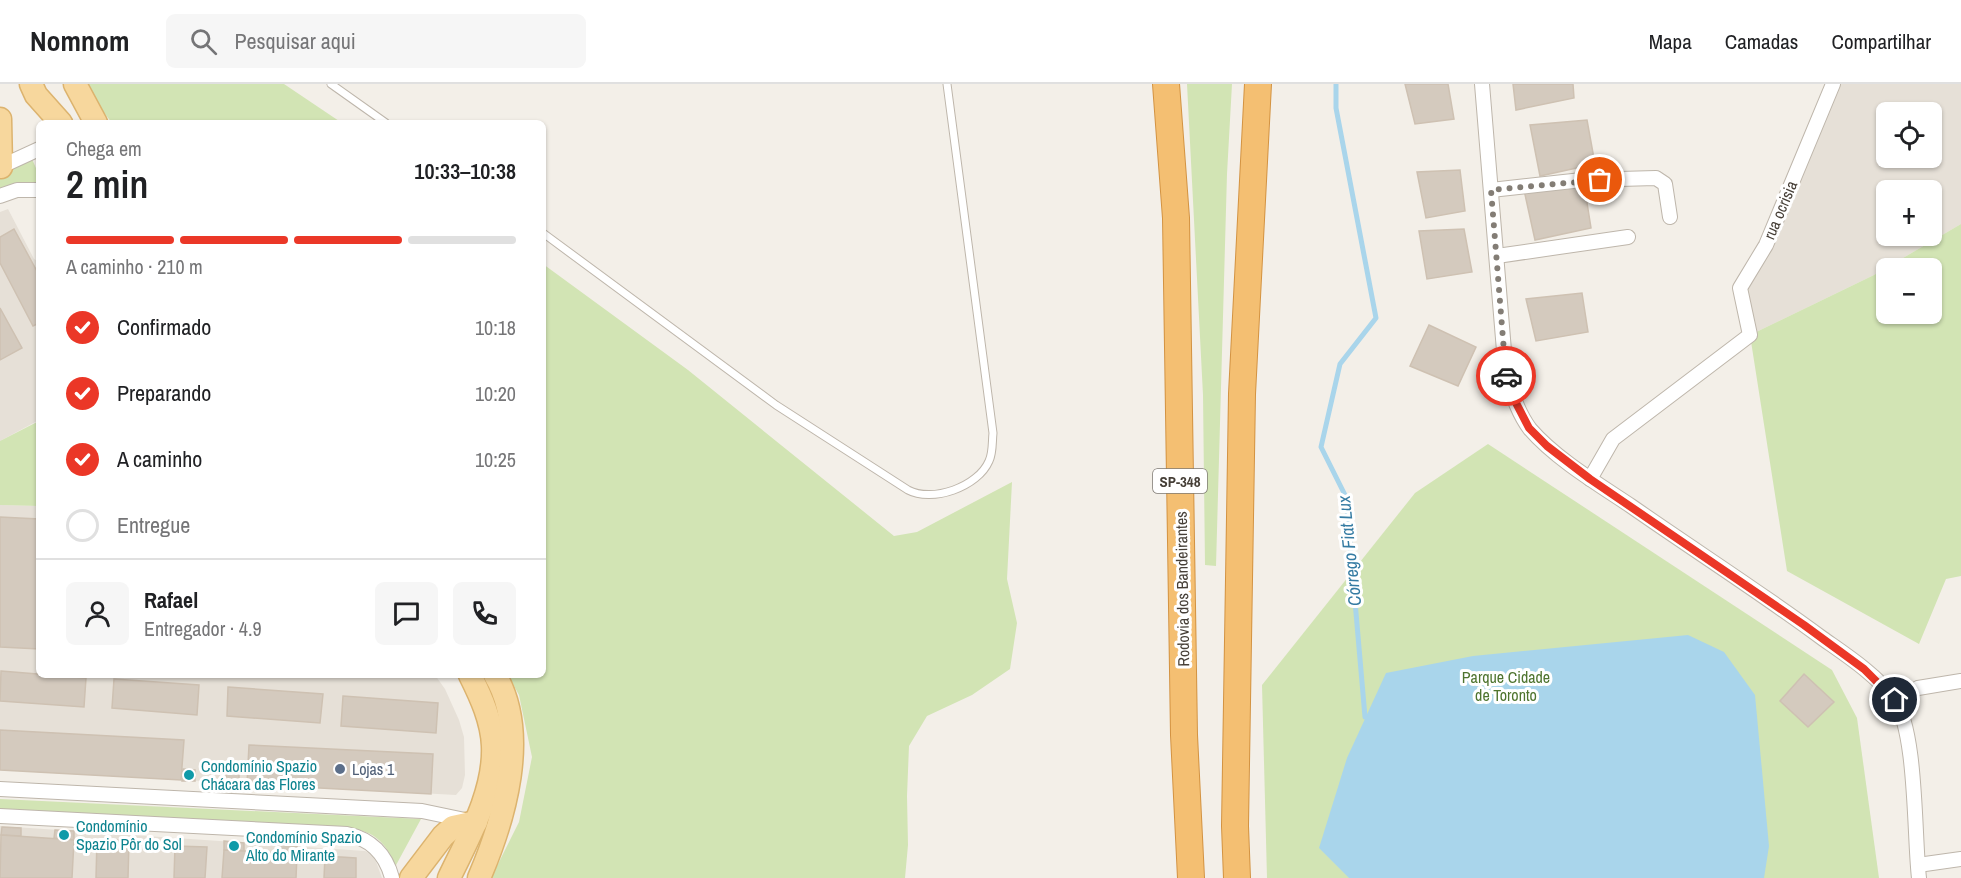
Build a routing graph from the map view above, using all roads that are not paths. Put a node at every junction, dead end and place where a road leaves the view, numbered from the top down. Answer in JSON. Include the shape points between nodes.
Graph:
{"nodes":[{"id":1,"x":31,"y":84,"type":"edge"},
{"id":2,"x":75,"y":84,"type":"edge"},
{"id":3,"x":331,"y":84,"type":"edge"},
{"id":4,"x":947,"y":84,"type":"edge"},
{"id":5,"x":1166,"y":84,"type":"edge"},
{"id":6,"x":1258,"y":84,"type":"edge"},
{"id":7,"x":1482,"y":84,"type":"edge"},
{"id":8,"x":1833,"y":84,"type":"edge"},
{"id":9,"x":0,"y":118,"type":"edge"},
{"id":10,"x":58,"y":120,"type":"edge"},
{"id":11,"x":94,"y":120,"type":"edge"},
{"id":12,"x":382,"y":120,"type":"edge"},
{"id":13,"x":36,"y":150,"type":"edge"},
{"id":14,"x":0,"y":167,"type":"edge"},
{"id":15,"x":36,"y":190,"type":"edge"},
{"id":16,"x":1491,"y":190,"type":"junction"},
{"id":17,"x":0,"y":196,"type":"edge"},
{"id":18,"x":1670,"y":217,"type":"dead end"},
{"id":19,"x":546,"y":235,"type":"edge"},
{"id":20,"x":1628,"y":237,"type":"dead end"},
{"id":21,"x":1497,"y":256,"type":"junction"},
{"id":22,"x":1590,"y":479,"type":"junction"},
{"id":23,"x":471,"y":678,"type":"edge"},
{"id":24,"x":497,"y":678,"type":"edge"},
{"id":25,"x":1961,"y":681,"type":"edge"},
{"id":26,"x":1895,"y":700,"type":"junction"},
{"id":27,"x":0,"y":789,"type":"edge"},
{"id":28,"x":0,"y":816,"type":"edge"},
{"id":29,"x":476,"y":822,"type":"junction"},
{"id":30,"x":494,"y":842,"type":"junction"},
{"id":31,"x":1961,"y":859,"type":"edge"},
{"id":32,"x":1918,"y":872,"type":"edge"},
{"id":33,"x":392,"y":878,"type":"edge"},
{"id":34,"x":411,"y":878,"type":"edge"},
{"id":35,"x":449,"y":878,"type":"edge"},
{"id":36,"x":479,"y":878,"type":"edge"},
{"id":37,"x":1191,"y":878,"type":"edge"},
{"id":38,"x":1237,"y":878,"type":"edge"}],
"edges":[{"from":1,"to":10,"type":"main road"},
{"from":2,"to":11,"type":"main road"},
{"from":3,"to":12,"type":"lane"},
{"from":4,"to":19,"type":"lane","via":[[993,433],[985,469],[969,483],[939,495],[924,496],[908,490],[776,405]]},
{"from":5,"to":37,"type":"highway","name":"Rodovia dos Bandeirantes","number":"SP-348","via":[[1176,218],[1184,723]]},
{"from":6,"to":38,"type":"highway","via":[[1242,394]]},
{"from":7,"to":16,"type":"street"},
{"from":8,"to":22,"type":"street","name":"rua ocrisia","via":[[1766,245],[1740,288],[1750,335],[1613,440]]},
{"from":9,"to":14,"type":"main road"},
{"from":13,"to":14,"type":"street"},
{"from":15,"to":17,"type":"street","via":[[17,190]]},
{"from":16,"to":18,"type":"street","via":[[1582,180],[1656,178],[1665,184]]},
{"from":16,"to":21,"type":"street"},
{"from":20,"to":21,"type":"street"},
{"from":21,"to":22,"type":"street","via":[[1506,375],[1515,401],[1529,428]]},
{"from":22,"to":26,"type":"street","via":[[1804,625],[1864,669]]},
{"from":23,"to":29,"type":"main road","via":[[489,722],[493,747]]},
{"from":24,"to":30,"type":"main road","via":[[510,721],[512,754],[504,810]]},
{"from":25,"to":26,"type":"street","via":[[1918,688]]},
{"from":26,"to":32,"type":"street","via":[[1909,748]]},
{"from":27,"to":29,"type":"street","via":[[422,812]]},
{"from":28,"to":33,"type":"street","via":[[347,834],[369,842],[384,858]]},
{"from":29,"to":30,"type":"main road"},
{"from":29,"to":34,"type":"main road","via":[[453,827]]},
{"from":29,"to":35,"type":"main road"},
{"from":30,"to":36,"type":"main road"},
{"from":31,"to":32,"type":"street"}]}
